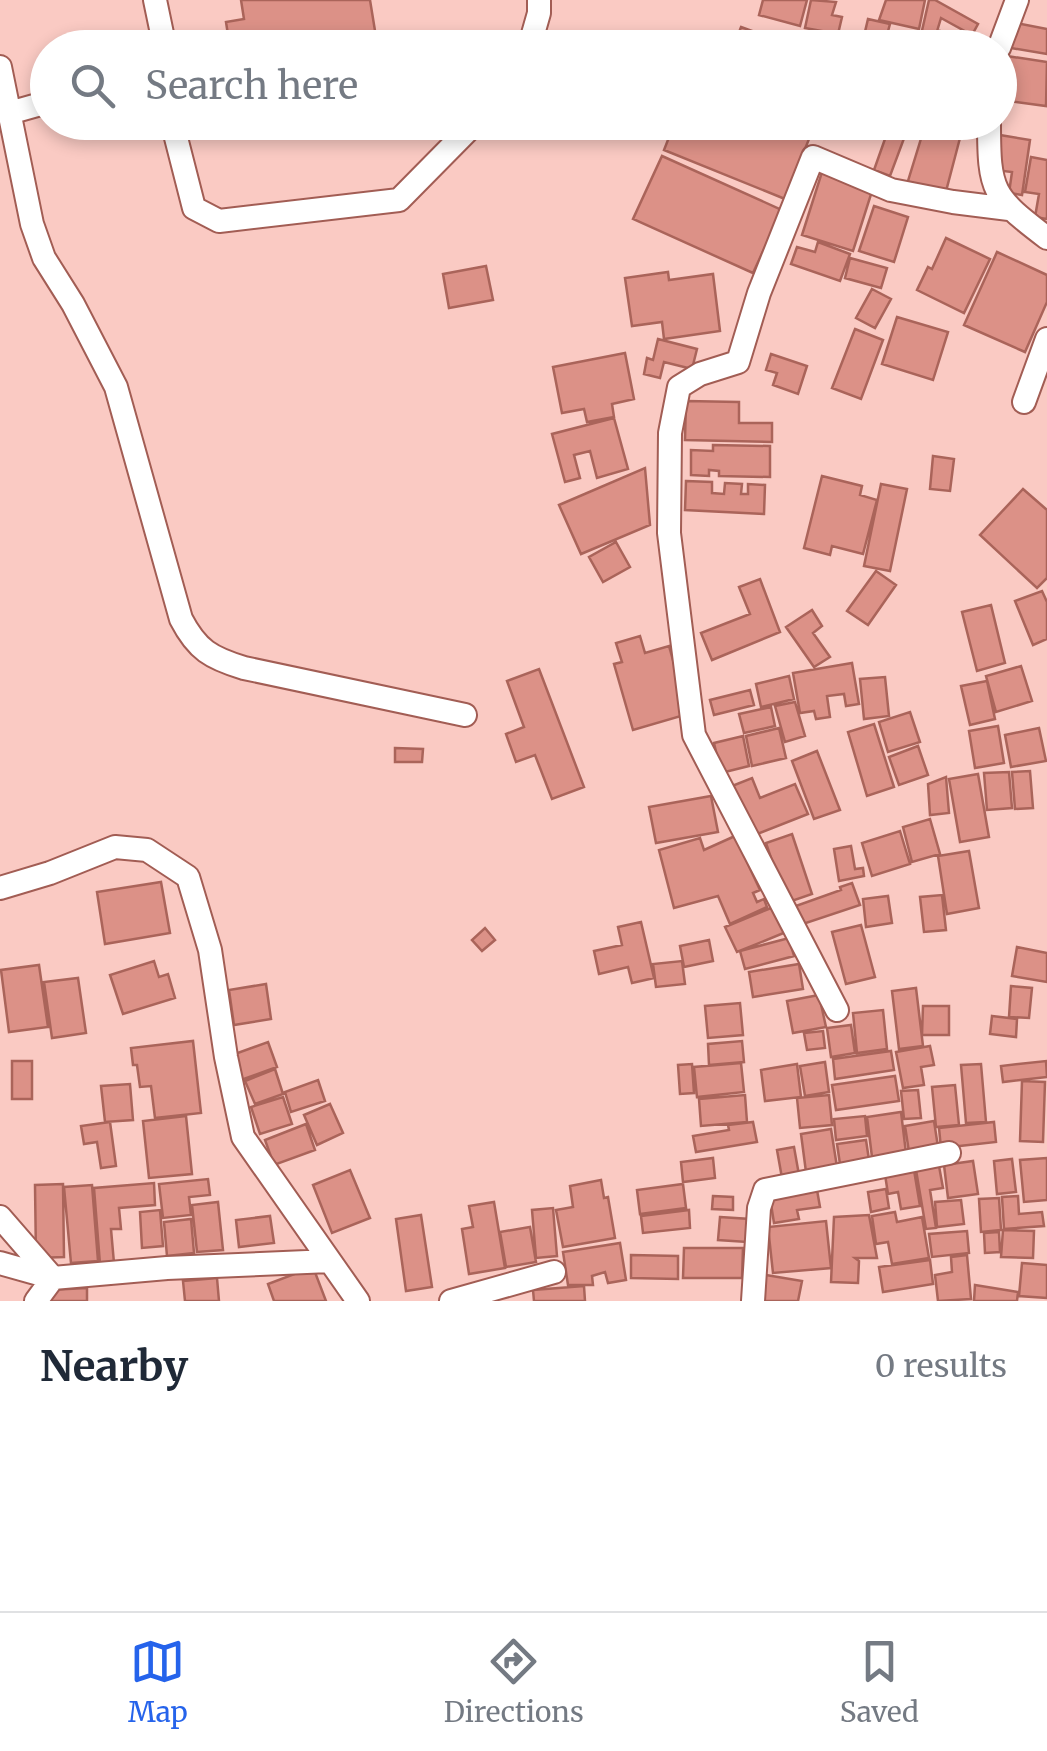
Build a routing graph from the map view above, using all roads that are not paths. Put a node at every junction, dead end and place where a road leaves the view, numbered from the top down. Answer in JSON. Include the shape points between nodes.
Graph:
{"nodes":[{"id":1,"x":155,"y":0,"type":"edge"},
{"id":2,"x":539,"y":0,"type":"edge"},
{"id":3,"x":1016,"y":0,"type":"edge"},
{"id":4,"x":161,"y":30,"type":"edge"},
{"id":5,"x":534,"y":30,"type":"edge"},
{"id":6,"x":1005,"y":30,"type":"edge"},
{"id":7,"x":0,"y":67,"type":"edge"},
{"id":8,"x":30,"y":107,"type":"edge"},
{"id":9,"x":9,"y":113,"type":"junction"},
{"id":10,"x":177,"y":140,"type":"edge"},
{"id":11,"x":458,"y":140,"type":"edge"},
{"id":12,"x":989,"y":140,"type":"edge"},
{"id":13,"x":1009,"y":210,"type":"junction"},
{"id":14,"x":1047,"y":238,"type":"edge"},
{"id":15,"x":1047,"y":339,"type":"edge"},
{"id":16,"x":1024,"y":402,"type":"dead end"},
{"id":17,"x":465,"y":715,"type":"dead end"},
{"id":18,"x":0,"y":888,"type":"edge"},
{"id":19,"x":837,"y":1010,"type":"dead end"},
{"id":20,"x":950,"y":1153,"type":"dead end"},
{"id":21,"x":0,"y":1217,"type":"edge"},
{"id":22,"x":330,"y":1261,"type":"junction"},
{"id":23,"x":0,"y":1263,"type":"edge"},
{"id":24,"x":554,"y":1272,"type":"dead end"},
{"id":25,"x":53,"y":1278,"type":"junction"},
{"id":26,"x":36,"y":1301,"type":"edge"},
{"id":27,"x":358,"y":1301,"type":"edge"},
{"id":28,"x":452,"y":1301,"type":"edge"},
{"id":29,"x":753,"y":1301,"type":"edge"}],
"edges":[{"from":1,"to":4,"type":"street"},
{"from":2,"to":5,"type":"street"},
{"from":3,"to":6,"type":"street"},
{"from":7,"to":9,"type":"street"},
{"from":8,"to":9,"type":"street"},
{"from":9,"to":17,"type":"street","via":[[32,224],[116,387],[192,640],[216,660],[244,668]]},
{"from":10,"to":11,"type":"street","via":[[194,208],[219,221],[399,200]]},
{"from":12,"to":13,"type":"street","via":[[992,185]]},
{"from":13,"to":14,"type":"street"},
{"from":13,"to":19,"type":"street","via":[[891,190],[813,158],[738,362],[679,387],[670,433],[669,533],[694,735]]},
{"from":15,"to":16,"type":"street"},
{"from":18,"to":22,"type":"street","via":[[115,847],[148,850],[188,877],[210,950],[243,1136]]},
{"from":20,"to":29,"type":"street","via":[[766,1190]]},
{"from":21,"to":25,"type":"street"},
{"from":22,"to":25,"type":"street"},
{"from":22,"to":27,"type":"street"},
{"from":23,"to":25,"type":"street"},
{"from":24,"to":28,"type":"street"},
{"from":25,"to":26,"type":"street"}]}
